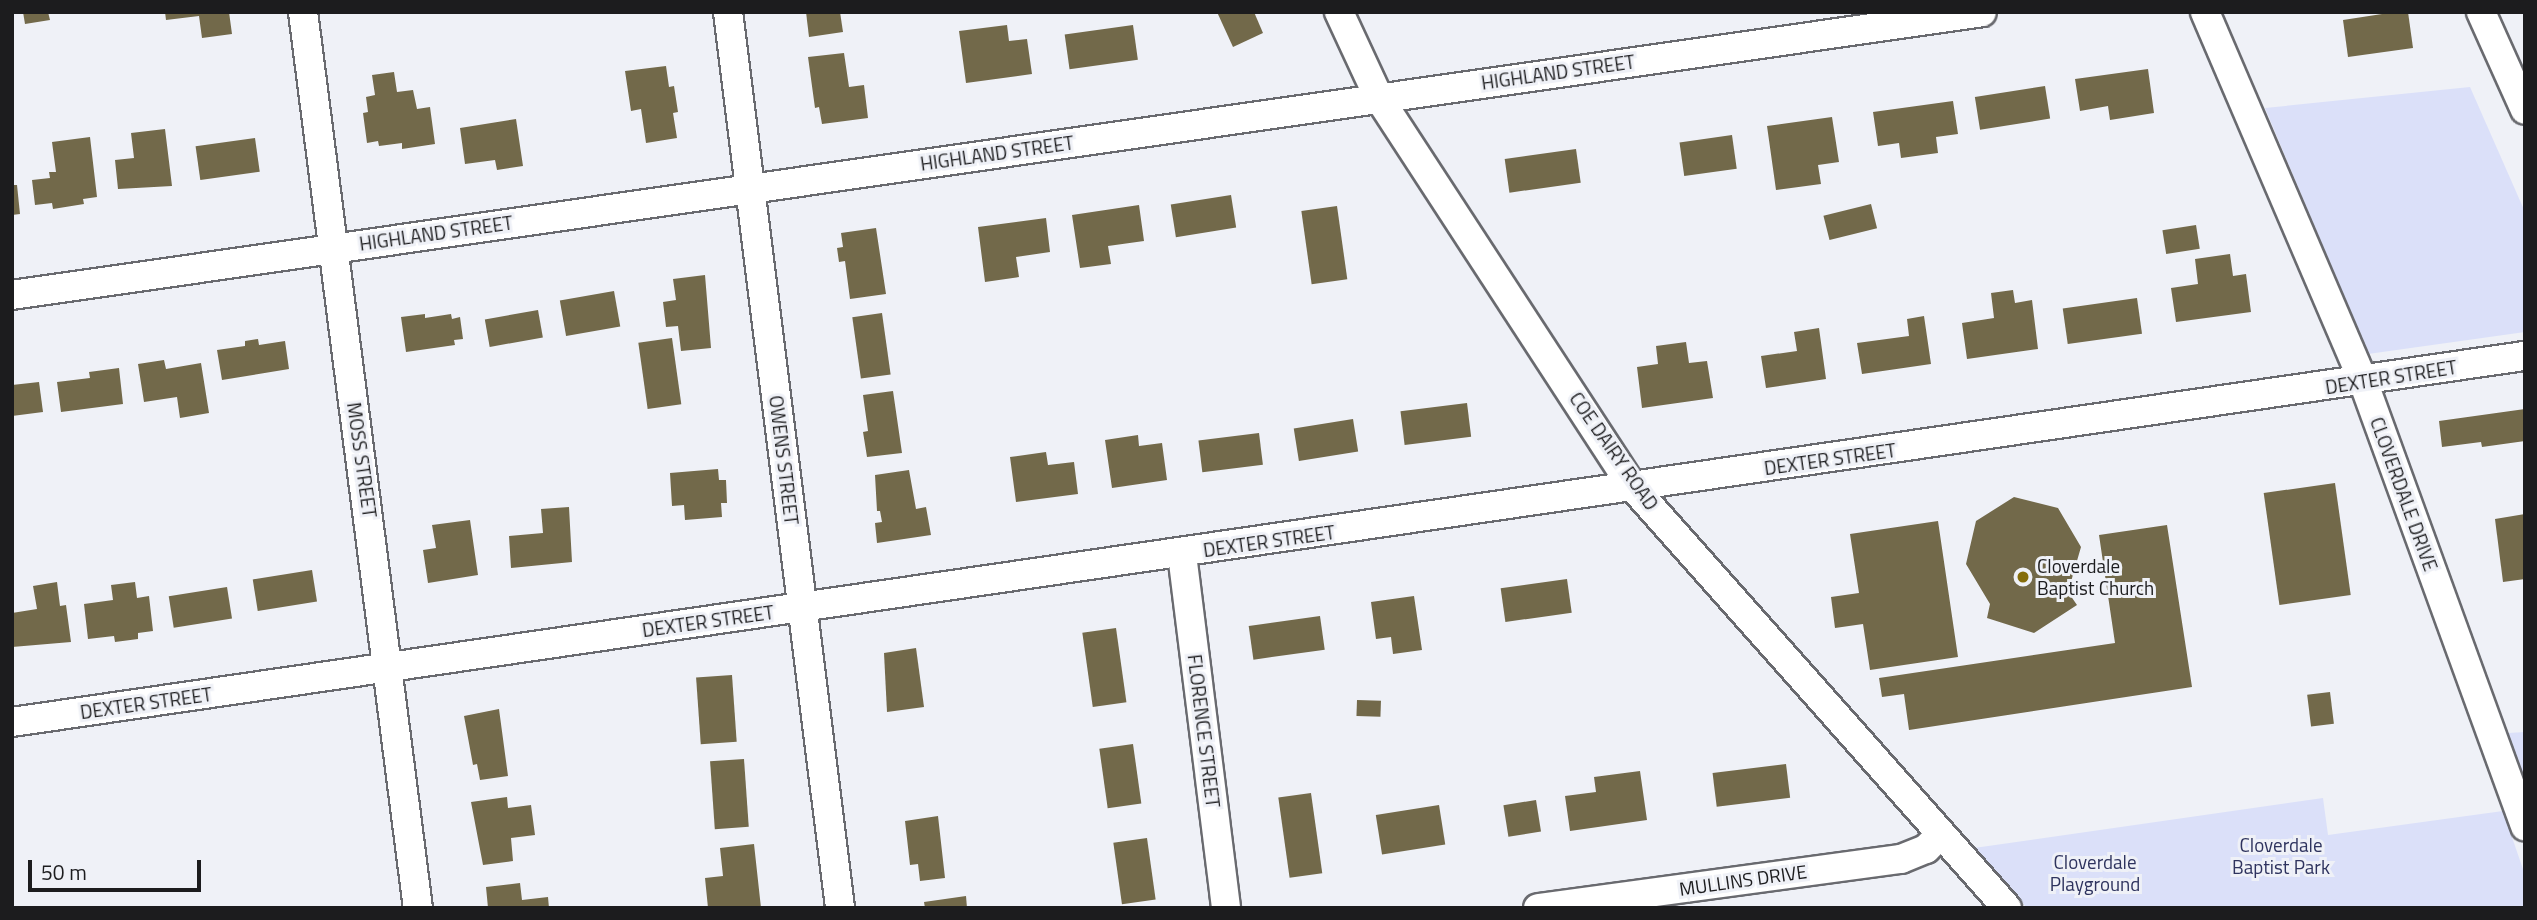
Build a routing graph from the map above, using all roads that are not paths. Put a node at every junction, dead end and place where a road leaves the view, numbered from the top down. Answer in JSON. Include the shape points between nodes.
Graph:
{"nodes":[{"id":1,"x":303,"y":12,"type":"edge"},
{"id":2,"x":728,"y":12,"type":"edge"},
{"id":3,"x":1339,"y":12,"type":"edge"},
{"id":4,"x":1982,"y":12,"type":"edge"},
{"id":5,"x":2205,"y":12,"type":"edge"},
{"id":6,"x":2481,"y":12,"type":"edge"},
{"id":7,"x":1379,"y":98,"type":"junction"},
{"id":8,"x":2525,"y":110,"type":"edge"},
{"id":9,"x":750,"y":188,"type":"junction"},
{"id":10,"x":333,"y":248,"type":"junction"},
{"id":11,"x":12,"y":295,"type":"edge"},
{"id":12,"x":2525,"y":356,"type":"edge"},
{"id":13,"x":2362,"y":381,"type":"junction"},
{"id":14,"x":1633,"y":487,"type":"junction"},
{"id":15,"x":1182,"y":554,"type":"junction"},
{"id":16,"x":802,"y":608,"type":"junction"},
{"id":17,"x":389,"y":667,"type":"junction"},
{"id":18,"x":12,"y":722,"type":"edge"},
{"id":19,"x":2525,"y":826,"type":"edge"},
{"id":20,"x":1941,"y":834,"type":"junction"},
{"id":21,"x":418,"y":908,"type":"edge"},
{"id":22,"x":839,"y":908,"type":"edge"},
{"id":23,"x":1226,"y":908,"type":"edge"},
{"id":24,"x":1538,"y":908,"type":"edge"},
{"id":25,"x":2007,"y":908,"type":"edge"}],
"edges":[{"from":1,"to":10,"type":"street","name":"MOSS STREET"},
{"from":2,"to":9,"type":"street","name":"OWENS STREET"},
{"from":3,"to":7,"type":"street","name":"COE DAIRY ROAD"},
{"from":4,"to":7,"type":"street","name":"HIGHLAND STREET"},
{"from":5,"to":13,"type":"street","name":"CLOVERDALE DRIVE"},
{"from":6,"to":8,"type":"street"},
{"from":7,"to":9,"type":"street","name":"HIGHLAND STREET"},
{"from":7,"to":14,"type":"street","name":"COE DAIRY ROAD"},
{"from":9,"to":10,"type":"street","name":"HIGHLAND STREET"},
{"from":9,"to":16,"type":"street","name":"OWENS STREET"},
{"from":10,"to":11,"type":"street","name":"HIGHLAND STREET"},
{"from":10,"to":17,"type":"street","name":"MOSS STREET"},
{"from":12,"to":13,"type":"street","name":"DEXTER STREET"},
{"from":13,"to":14,"type":"street","name":"DEXTER STREET"},
{"from":13,"to":19,"type":"street","name":"CLOVERDALE DRIVE"},
{"from":14,"to":15,"type":"street","name":"DEXTER STREET"},
{"from":14,"to":20,"type":"street","name":"COE DAIRY ROAD"},
{"from":15,"to":16,"type":"street","name":"DEXTER STREET"},
{"from":15,"to":23,"type":"street","name":"FLORENCE STREET"},
{"from":16,"to":17,"type":"street","name":"DEXTER STREET"},
{"from":16,"to":22,"type":"street","name":"OWENS STREET"},
{"from":17,"to":18,"type":"street","name":"DEXTER STREET"},
{"from":17,"to":21,"type":"street","name":"MOSS STREET"},
{"from":20,"to":24,"type":"street","name":"MULLINS DRIVE","via":[[1926,849],[1901,859]]},
{"from":20,"to":25,"type":"street","name":"COE DAIRY ROAD"}]}
